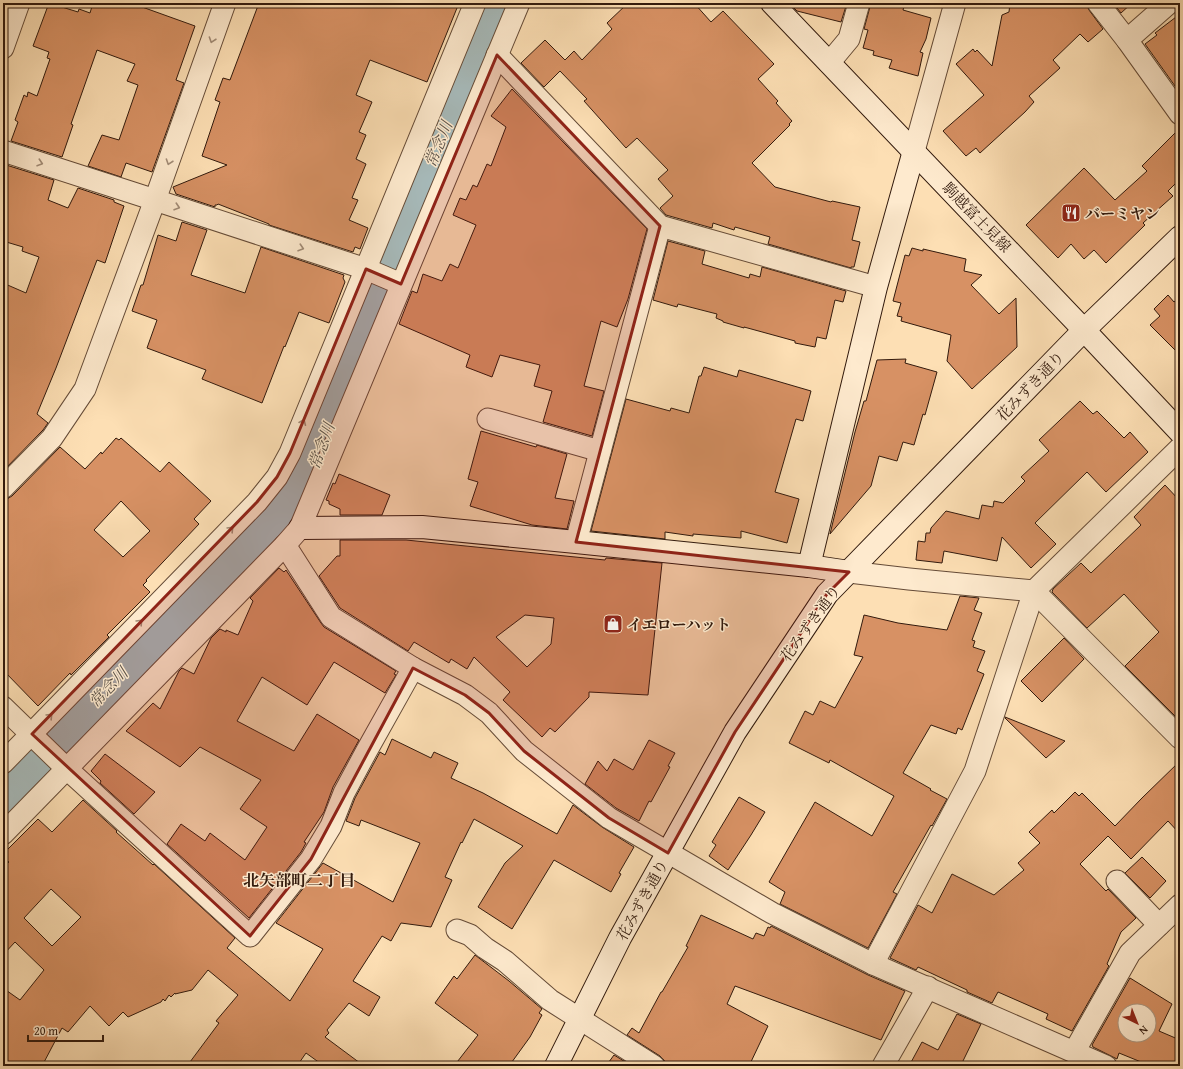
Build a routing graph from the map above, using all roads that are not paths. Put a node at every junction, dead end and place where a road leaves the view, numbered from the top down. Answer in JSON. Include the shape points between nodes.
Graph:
{"nodes":[{"id":1,"x":19,"y":3,"type":"edge"},
{"id":2,"x":225,"y":3,"type":"edge"},
{"id":3,"x":475,"y":3,"type":"edge"},
{"id":4,"x":519,"y":3,"type":"edge"},
{"id":5,"x":772,"y":3,"type":"edge"},
{"id":6,"x":859,"y":3,"type":"edge"},
{"id":7,"x":955,"y":3,"type":"edge"},
{"id":8,"x":1098,"y":3,"type":"edge"},
{"id":9,"x":1169,"y":3,"type":"edge"},
{"id":10,"x":1127,"y":40,"type":"junction"},
{"id":11,"x":3,"y":48,"type":"edge"},
{"id":12,"x":497,"y":55,"type":"junction"},
{"id":13,"x":829,"y":63,"type":"junction"},
{"id":14,"x":1180,"y":114,"type":"edge"},
{"id":15,"x":3,"y":152,"type":"edge"},
{"id":16,"x":914,"y":152,"type":"junction"},
{"id":17,"x":155,"y":200,"type":"junction"},
{"id":18,"x":660,"y":226,"type":"junction"},
{"id":19,"x":1180,"y":237,"type":"edge"},
{"id":20,"x":366,"y":269,"type":"junction"},
{"id":21,"x":401,"y":284,"type":"junction"},
{"id":22,"x":876,"y":287,"type":"junction"},
{"id":23,"x":1084,"y":330,"type":"junction"},
{"id":24,"x":488,"y":419,"type":"dead end"},
{"id":25,"x":1180,"y":432,"type":"edge"},
{"id":26,"x":1180,"y":448,"type":"edge"},
{"id":27,"x":600,"y":451,"type":"junction"},
{"id":28,"x":3,"y":488,"type":"edge"},
{"id":29,"x":300,"y":528,"type":"junction"},
{"id":30,"x":576,"y":542,"type":"junction"},
{"id":31,"x":285,"y":545,"type":"junction"},
{"id":32,"x":809,"y":566,"type":"junction"},
{"id":33,"x":849,"y":572,"type":"junction"},
{"id":34,"x":1034,"y":591,"type":"junction"},
{"id":35,"x":413,"y":668,"type":"junction"},
{"id":36,"x":3,"y":706,"type":"edge"},
{"id":37,"x":32,"y":734,"type":"junction"},
{"id":38,"x":1180,"y":738,"type":"edge"},
{"id":39,"x":3,"y":764,"type":"edge"},
{"id":40,"x":67,"y":769,"type":"junction"},
{"id":41,"x":3,"y":834,"type":"edge"},
{"id":42,"x":668,"y":853,"type":"junction"},
{"id":43,"x":1117,"y":881,"type":"dead end"},
{"id":44,"x":1180,"y":905,"type":"edge"},
{"id":45,"x":1159,"y":925,"type":"junction"},
{"id":46,"x":457,"y":930,"type":"dead end"},
{"id":47,"x":873,"y":964,"type":"junction"},
{"id":48,"x":928,"y":987,"type":"junction"},
{"id":49,"x":580,"y":1019,"type":"junction"},
{"id":50,"x":1074,"y":1052,"type":"junction"},
{"id":51,"x":556,"y":1066,"type":"edge"},
{"id":52,"x":654,"y":1066,"type":"edge"},
{"id":53,"x":883,"y":1066,"type":"edge"},
{"id":54,"x":1106,"y":1066,"type":"edge"}],
"edges":[{"from":1,"to":11,"type":"street"},
{"from":2,"to":17,"type":"street","one_way":true},
{"from":3,"to":20,"type":"street"},
{"from":4,"to":12,"type":"street"},
{"from":5,"to":13,"type":"street","name":"駒越富士見線"},
{"from":6,"to":13,"type":"street","via":[[849,39]]},
{"from":7,"to":16,"type":"street"},
{"from":8,"to":10,"type":"street"},
{"from":9,"to":10,"type":"street"},
{"from":10,"to":14,"type":"street"},
{"from":12,"to":18,"type":"street"},
{"from":12,"to":21,"type":"street"},
{"from":13,"to":16,"type":"street","name":"駒越富士見線"},
{"from":15,"to":17,"type":"street","one_way":true},
{"from":16,"to":22,"type":"street"},
{"from":16,"to":23,"type":"street","name":"駒越富士見線"},
{"from":17,"to":20,"type":"street","one_way":true},
{"from":17,"to":28,"type":"street","via":[[85,388],[52,438]]},
{"from":18,"to":22,"type":"street"},
{"from":18,"to":27,"type":"street"},
{"from":19,"to":23,"type":"street","name":"花みずき通り"},
{"from":20,"to":21,"type":"street"},
{"from":37,"to":20,"type":"street","one_way":true,"via":[[257,502],[277,477],[290,452]]},
{"from":21,"to":29,"type":"street"},
{"from":22,"to":32,"type":"street"},
{"from":23,"to":25,"type":"street","name":"駒越富士見線"},
{"from":23,"to":33,"type":"street","name":"花みずき通り"},
{"from":24,"to":27,"type":"street"},
{"from":26,"to":34,"type":"street"},
{"from":27,"to":30,"type":"street"},
{"from":29,"to":30,"type":"street","via":[[422,527]]},
{"from":29,"to":31,"type":"street"},
{"from":30,"to":32,"type":"street"},
{"from":31,"to":35,"type":"street","via":[[331,617]]},
{"from":31,"to":40,"type":"street"},
{"from":32,"to":33,"type":"street"},
{"from":33,"to":34,"type":"street"},
{"from":33,"to":42,"type":"street","name":"花みずき通り","via":[[827,594],[735,732]]},
{"from":34,"to":38,"type":"street"},
{"from":34,"to":47,"type":"street","via":[[975,771]]},
{"from":35,"to":40,"type":"street","via":[[358,765],[331,826],[311,859],[250,936]]},
{"from":35,"to":42,"type":"street","via":[[465,695],[489,713],[524,751],[603,813]]},
{"from":36,"to":37,"type":"street"},
{"from":37,"to":39,"type":"street"},
{"from":37,"to":40,"type":"street"},
{"from":40,"to":41,"type":"street"},
{"from":42,"to":47,"type":"street","via":[[772,913]]},
{"from":42,"to":49,"type":"street","name":"花みずき通り","via":[[620,938]]},
{"from":43,"to":45,"type":"street"},
{"from":44,"to":45,"type":"street"},
{"from":45,"to":50,"type":"street","via":[[1130,953]]},
{"from":46,"to":49,"type":"street","via":[[470,935],[550,1000]]},
{"from":47,"to":48,"type":"street"},
{"from":48,"to":50,"type":"street"},
{"from":48,"to":53,"type":"street"},
{"from":49,"to":51,"type":"street","name":"花みずき通り"},
{"from":49,"to":52,"type":"street"},
{"from":50,"to":54,"type":"street"}]}
